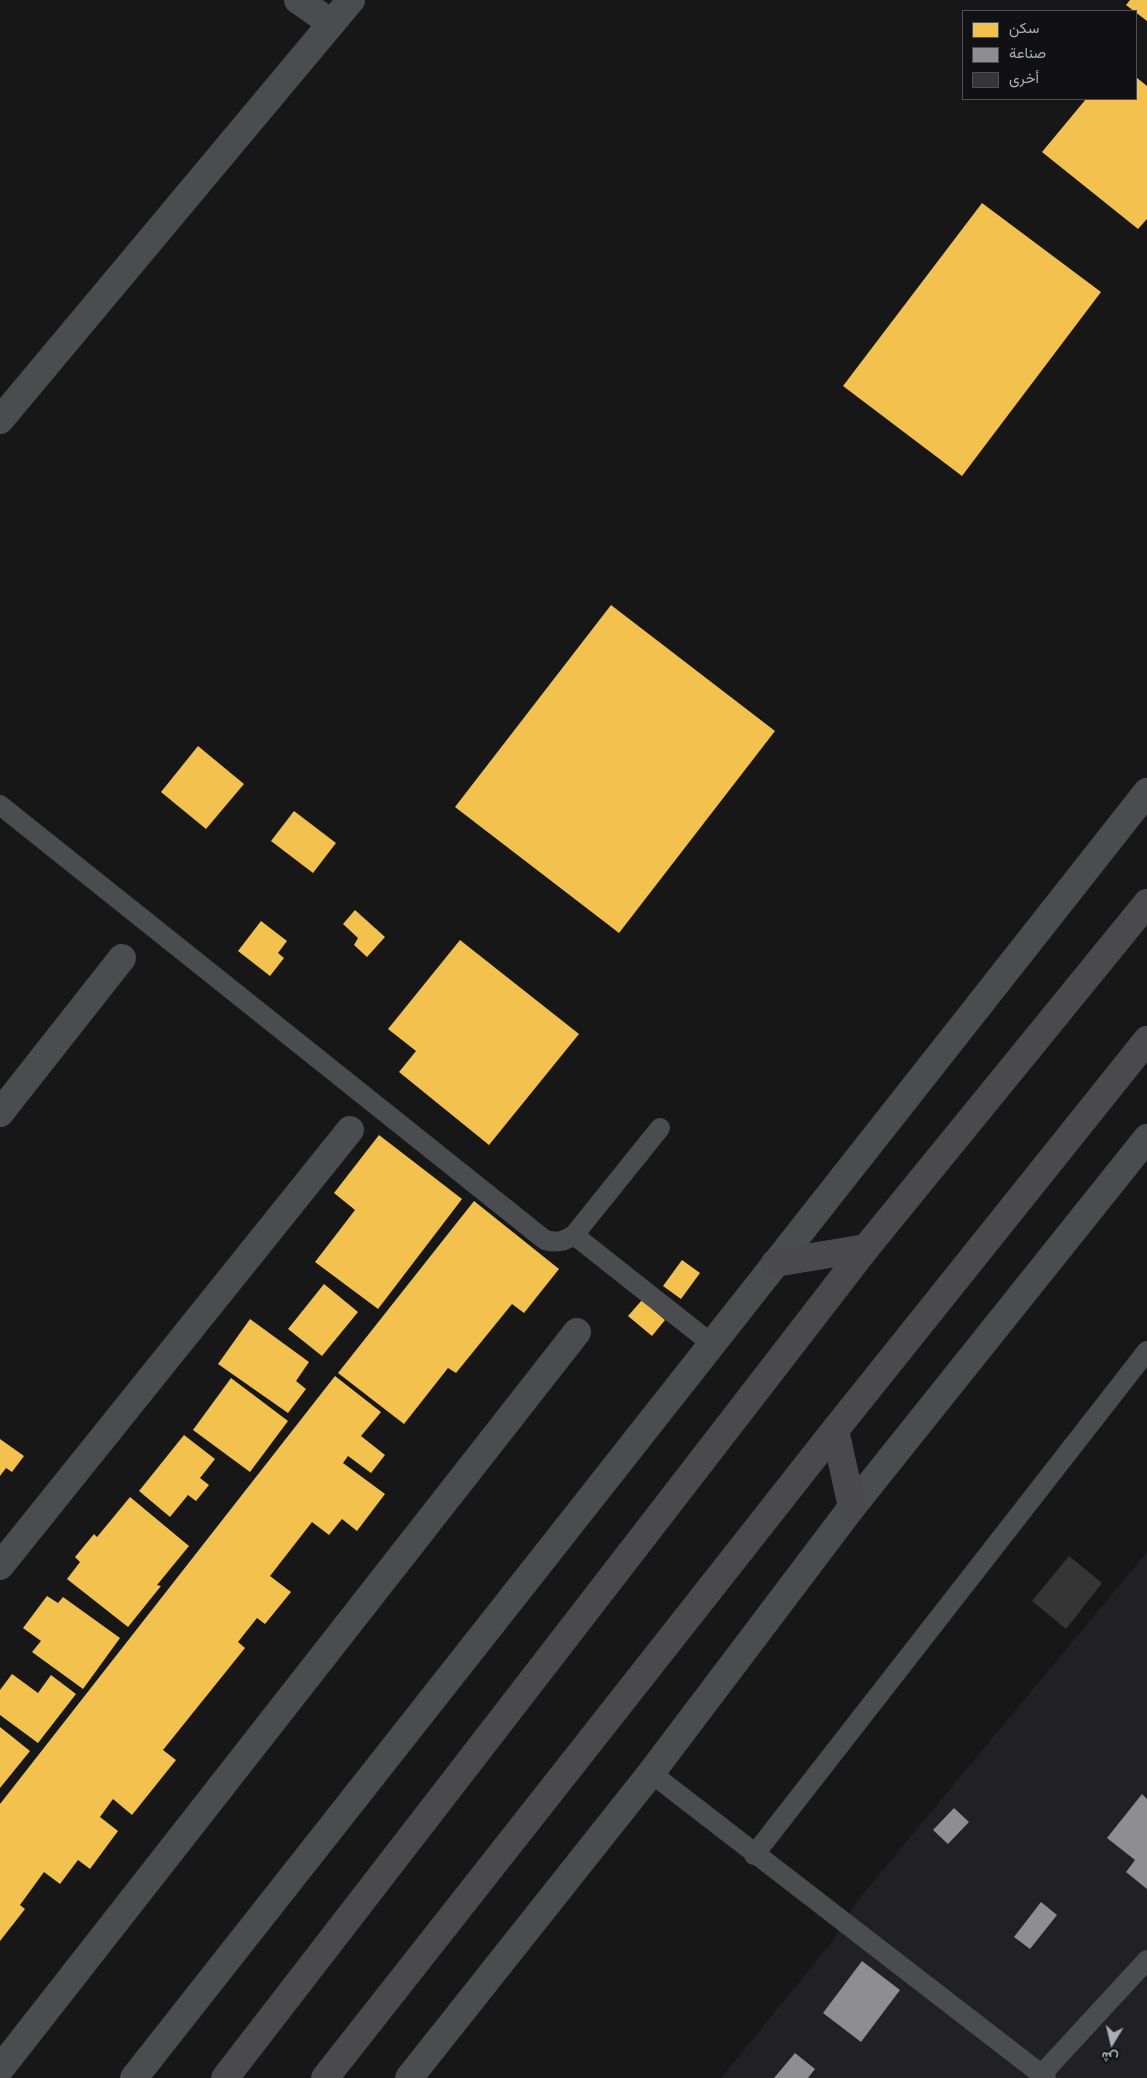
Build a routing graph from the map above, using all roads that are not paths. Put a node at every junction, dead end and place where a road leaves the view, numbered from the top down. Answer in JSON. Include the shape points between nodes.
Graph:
{"nodes":[{"id":1,"x":298,"y":0,"type":"edge"},
{"id":2,"x":351,"y":0,"type":"edge"},
{"id":3,"x":331,"y":23,"type":"junction"},
{"id":4,"x":0,"y":420,"type":"edge"},
{"id":5,"x":1147,"y":792,"type":"edge"},
{"id":6,"x":0,"y":805,"type":"edge"},
{"id":7,"x":1147,"y":903,"type":"edge"},
{"id":8,"x":122,"y":958,"type":"dead end"},
{"id":9,"x":1147,"y":1040,"type":"edge"},
{"id":10,"x":0,"y":1113,"type":"edge"},
{"id":11,"x":660,"y":1128,"type":"dead end"},
{"id":12,"x":350,"y":1130,"type":"dead end"},
{"id":13,"x":1147,"y":1138,"type":"edge"},
{"id":14,"x":574,"y":1235,"type":"junction"},
{"id":15,"x":866,"y":1248,"type":"junction"},
{"id":16,"x":775,"y":1263,"type":"junction"},
{"id":17,"x":577,"y":1332,"type":"dead end"},
{"id":18,"x":712,"y":1344,"type":"junction"},
{"id":19,"x":1147,"y":1351,"type":"edge"},
{"id":20,"x":835,"y":1430,"type":"junction"},
{"id":21,"x":852,"y":1507,"type":"junction"},
{"id":22,"x":0,"y":1566,"type":"edge"},
{"id":23,"x":651,"y":1774,"type":"junction"},
{"id":24,"x":754,"y":1855,"type":"junction"},
{"id":25,"x":1147,"y":1960,"type":"edge"},
{"id":26,"x":0,"y":2070,"type":"edge"},
{"id":27,"x":224,"y":2076,"type":"edge"},
{"id":28,"x":1044,"y":2076,"type":"edge"},
{"id":29,"x":134,"y":2078,"type":"edge"},
{"id":30,"x":325,"y":2078,"type":"edge"},
{"id":31,"x":409,"y":2078,"type":"edge"}],
"edges":[{"from":1,"to":3,"type":"street"},
{"from":2,"to":3,"type":"street"},
{"from":3,"to":4,"type":"street"},
{"from":5,"to":16,"type":"street"},
{"from":6,"to":14,"type":"lane","via":[[545,1240],[555,1242]]},
{"from":7,"to":15,"type":"main road"},
{"from":8,"to":10,"type":"street"},
{"from":9,"to":20,"type":"main road"},
{"from":11,"to":14,"type":"lane"},
{"from":12,"to":22,"type":"street"},
{"from":13,"to":21,"type":"street"},
{"from":14,"to":18,"type":"lane"},
{"from":15,"to":16,"type":"main road"},
{"from":15,"to":27,"type":"main road"},
{"from":16,"to":18,"type":"street"},
{"from":17,"to":26,"type":"street"},
{"from":18,"to":29,"type":"street"},
{"from":19,"to":24,"type":"lane"},
{"from":20,"to":21,"type":"main road"},
{"from":20,"to":30,"type":"main road"},
{"from":21,"to":23,"type":"street"},
{"from":23,"to":24,"type":"lane"},
{"from":23,"to":31,"type":"street"},
{"from":24,"to":28,"type":"lane"},
{"from":25,"to":28,"type":"lane"}]}
